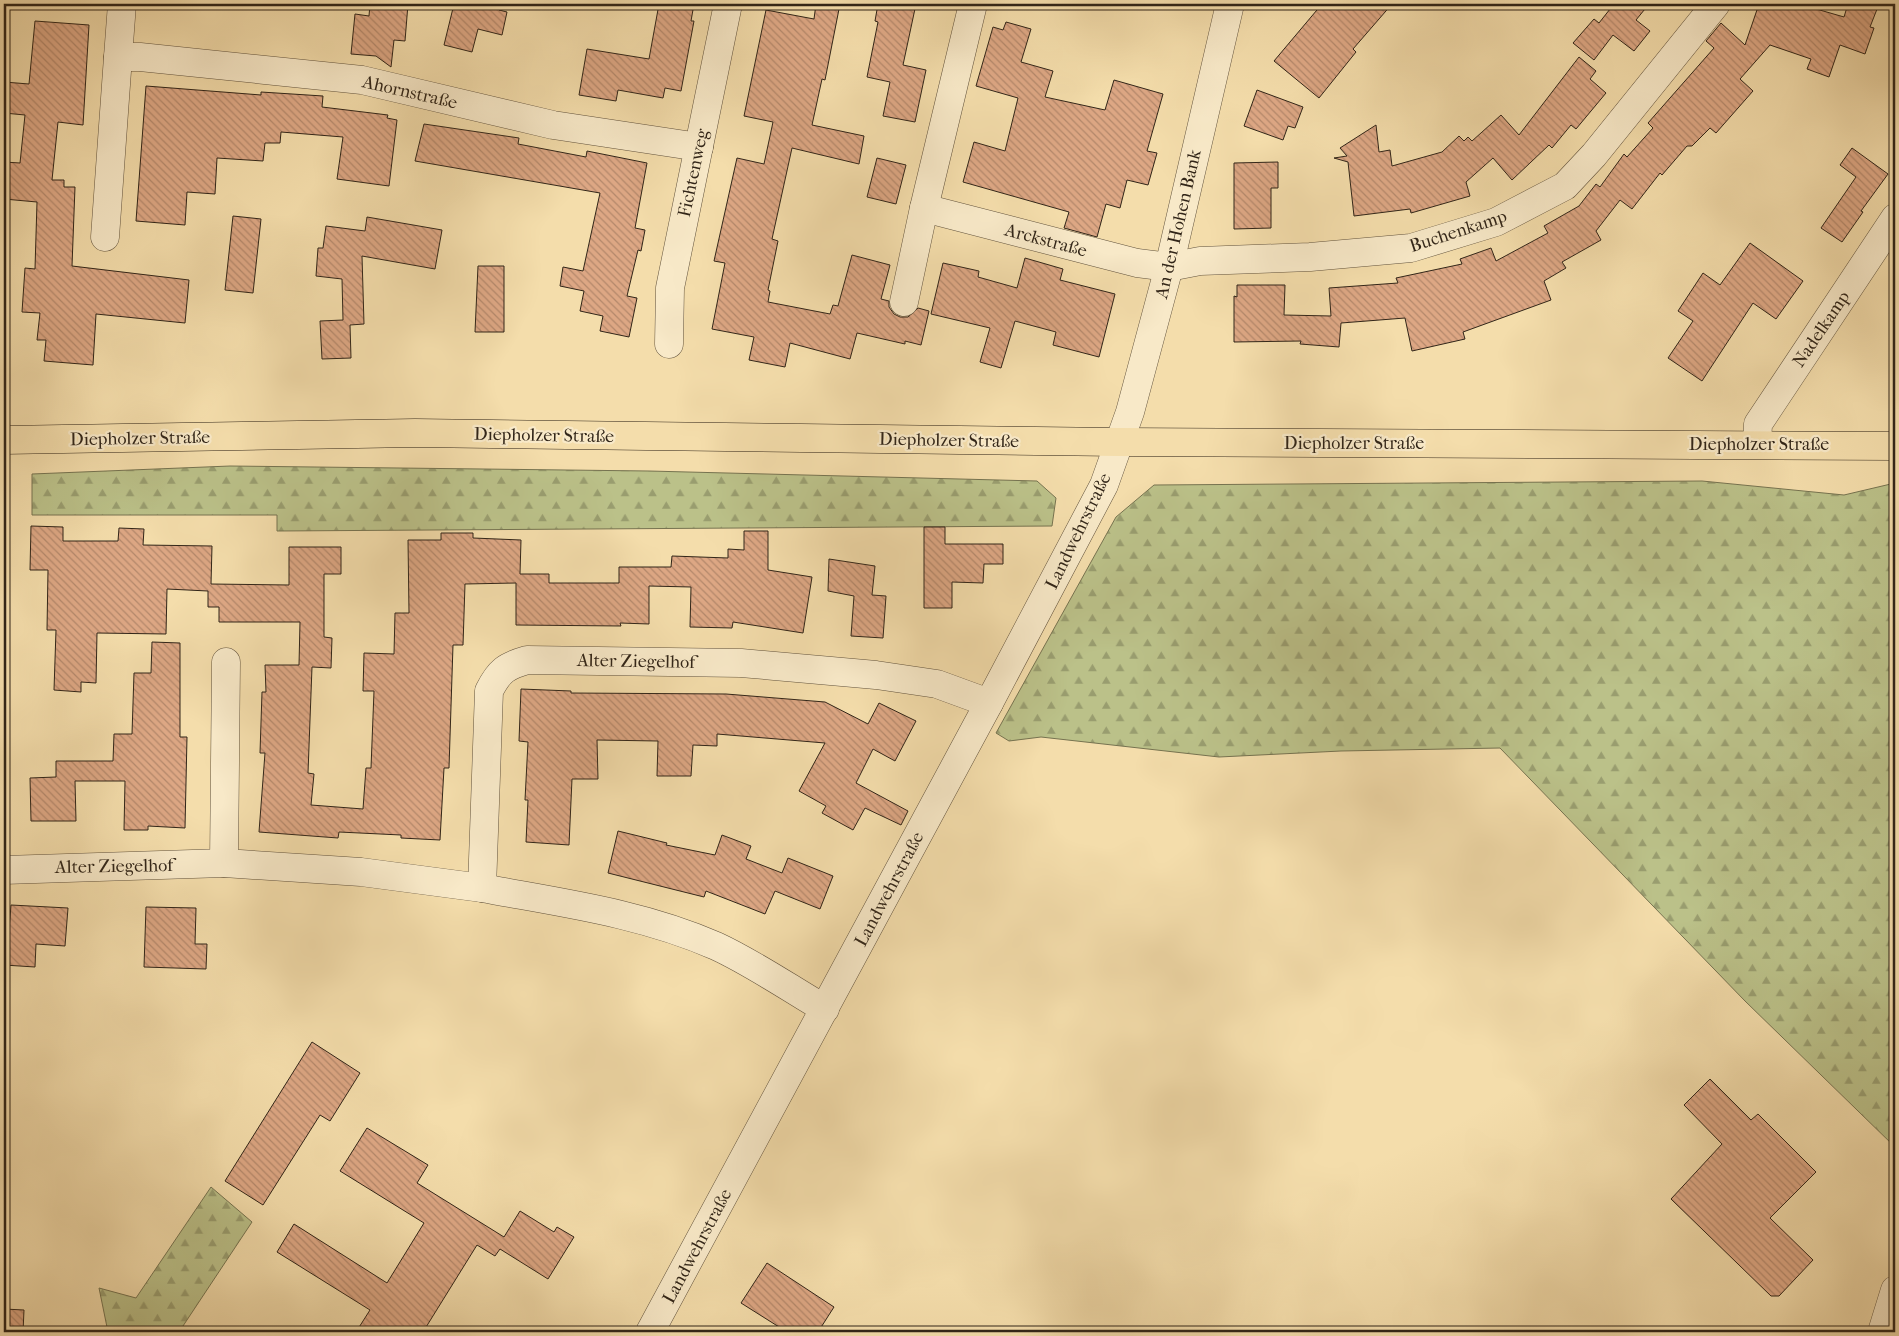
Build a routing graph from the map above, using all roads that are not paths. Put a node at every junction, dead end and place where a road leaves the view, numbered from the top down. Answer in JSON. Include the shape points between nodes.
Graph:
{"nodes":[{"id":1,"x":122,"y":4,"type":"edge"},
{"id":2,"x":728,"y":4,"type":"edge"},
{"id":3,"x":973,"y":4,"type":"edge"},
{"id":4,"x":1230,"y":4,"type":"edge"},
{"id":5,"x":1716,"y":4,"type":"edge"},
{"id":6,"x":118,"y":57,"type":"junction"},
{"id":7,"x":699,"y":147,"type":"junction"},
{"id":8,"x":924,"y":208,"type":"junction"},
{"id":9,"x":1895,"y":218,"type":"edge"},
{"id":10,"x":105,"y":237,"type":"dead end"},
{"id":11,"x":1169,"y":267,"type":"junction"},
{"id":12,"x":904,"y":302,"type":"dead end"},
{"id":13,"x":669,"y":344,"type":"dead end"},
{"id":14,"x":4,"y":440,"type":"edge"},
{"id":15,"x":1118,"y":442,"type":"junction"},
{"id":16,"x":1757,"y":444,"type":"junction"},
{"id":17,"x":1895,"y":446,"type":"edge"},
{"id":18,"x":226,"y":662,"type":"dead end"},
{"id":19,"x":989,"y":703,"type":"junction"},
{"id":20,"x":224,"y":863,"type":"junction"},
{"id":21,"x":4,"y":870,"type":"edge"},
{"id":22,"x":482,"y":888,"type":"junction"},
{"id":23,"x":825,"y":1009,"type":"junction"},
{"id":24,"x":1895,"y":1290,"type":"edge"},
{"id":25,"x":650,"y":1332,"type":"edge"},
{"id":26,"x":1882,"y":1332,"type":"edge"}],
"edges":[{"from":1,"to":6,"type":"street"},
{"from":2,"to":7,"type":"street","name":"Fichtenweg"},
{"from":3,"to":8,"type":"street"},
{"from":4,"to":11,"type":"street","name":"An der Hohen Bank"},
{"from":5,"to":11,"type":"street","name":"Buchenkamp","via":[[1594,155],[1565,186],[1496,222],[1411,248],[1310,257],[1200,261]]},
{"from":6,"to":7,"type":"street","name":"Ahornstraße","via":[[354,78],[553,125]]},
{"from":6,"to":10,"type":"street"},
{"from":7,"to":13,"type":"street","name":"Fichtenweg","via":[[670,288]]},
{"from":8,"to":11,"type":"street","name":"Arckstraße","via":[[1137,263]]},
{"from":8,"to":12,"type":"street"},
{"from":9,"to":16,"type":"street","name":"Nadelkamp","via":[[1758,424]]},
{"from":11,"to":15,"type":"street","name":"An der Hohen Bank","via":[[1130,412]]},
{"from":14,"to":15,"type":"main road","name":"Diepholzer Straße","via":[[415,433]]},
{"from":15,"to":16,"type":"main road","name":"Diepholzer Straße"},
{"from":15,"to":19,"type":"street","name":"Landwehrstraße","via":[[1104,485]]},
{"from":16,"to":17,"type":"main road","name":"Diepholzer Straße"},
{"from":18,"to":20,"type":"street"},
{"from":19,"to":22,"type":"street","name":"Alter Ziegelhof","via":[[937,684],[741,663],[527,660],[512,664],[498,674],[489,691]]},
{"from":19,"to":23,"type":"street","name":"Landwehrstraße"},
{"from":20,"to":21,"type":"street","name":"Alter Ziegelhof"},
{"from":20,"to":22,"type":"street","name":"Alter Ziegelhof","via":[[361,872]]},
{"from":22,"to":23,"type":"street","name":"Alter Ziegelhof","via":[[620,913],[676,930],[717,947]]},
{"from":23,"to":25,"type":"street","name":"Landwehrstraße"},
{"from":24,"to":26,"type":"street"}]}
